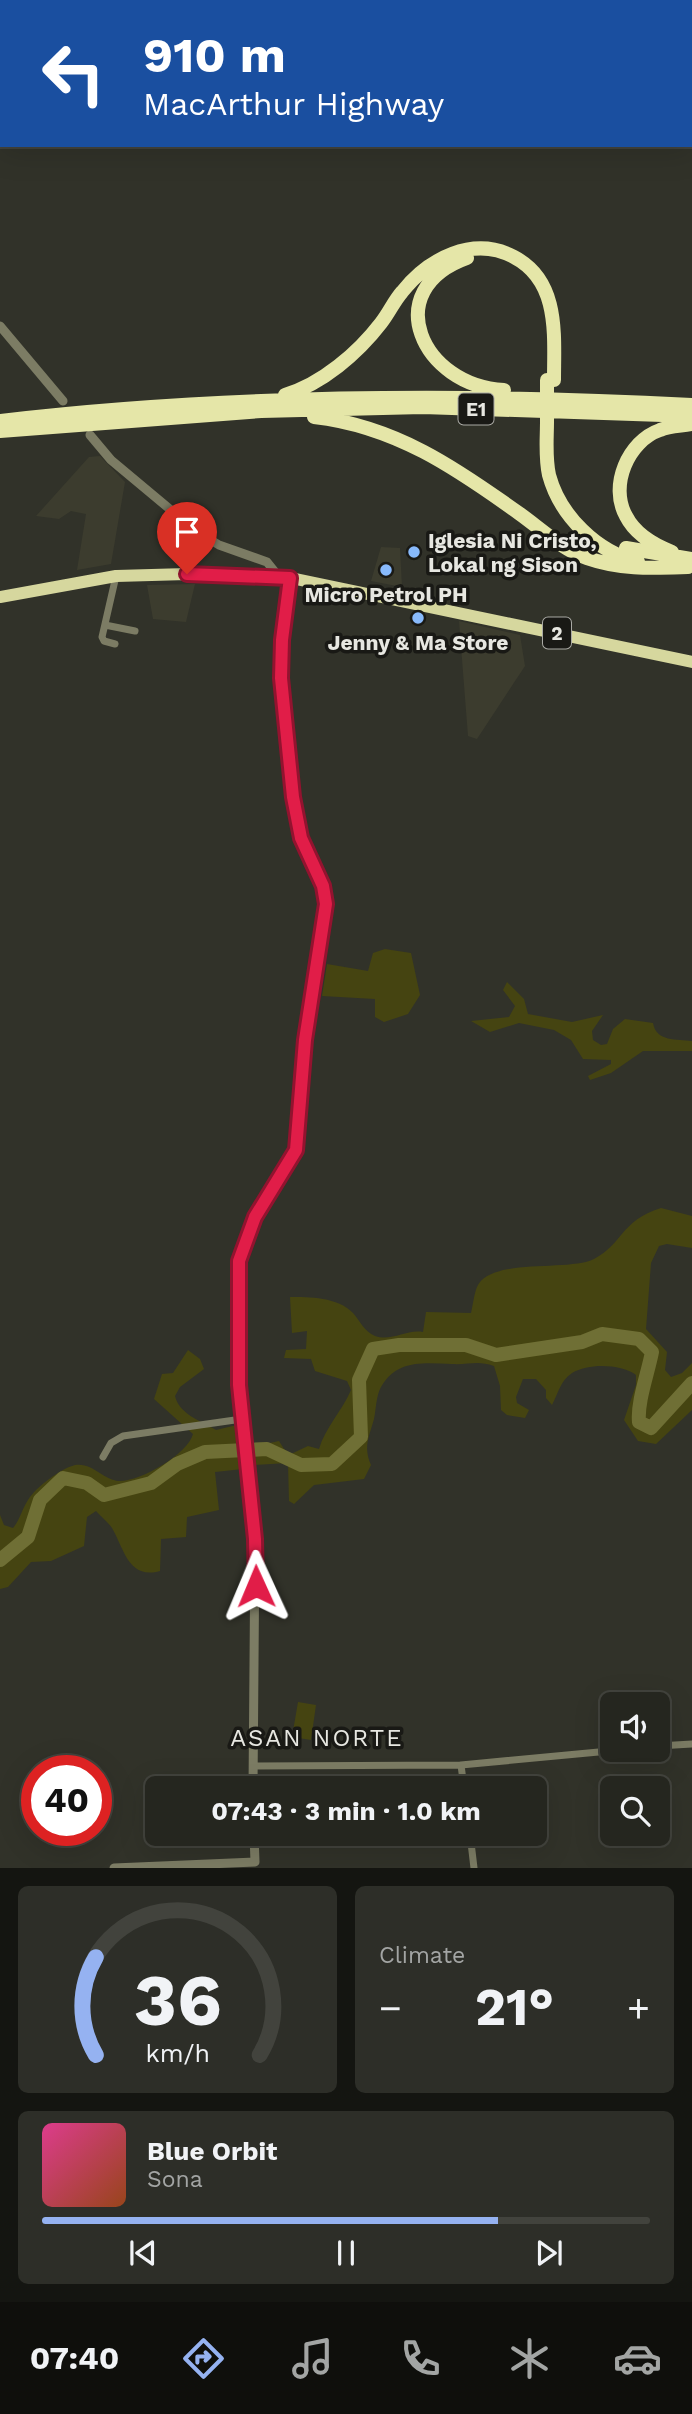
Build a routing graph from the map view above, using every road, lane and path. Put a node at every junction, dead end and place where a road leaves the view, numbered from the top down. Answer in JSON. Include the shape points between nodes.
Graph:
{"nodes":[{"id":1,"x":0,"y":326,"type":"edge"},
{"id":2,"x":551,"y":380,"type":"junction"},
{"id":3,"x":551,"y":398,"type":"junction"},
{"id":4,"x":63,"y":401,"type":"dead end"},
{"id":5,"x":692,"y":405,"type":"edge"},
{"id":6,"x":263,"y":406,"type":"junction"},
{"id":7,"x":692,"y":416,"type":"edge"},
{"id":8,"x":0,"y":421,"type":"edge"},
{"id":9,"x":692,"y":424,"type":"edge"},
{"id":10,"x":0,"y":431,"type":"edge"},
{"id":11,"x":90,"y":435,"type":"dead end"},
{"id":12,"x":196,"y":531,"type":"junction"},
{"id":13,"x":691,"y":563,"type":"edge"},
{"id":14,"x":187,"y":574,"type":"junction"},
{"id":15,"x":116,"y":576,"type":"junction"},
{"id":16,"x":285,"y":578,"type":"junction"},
{"id":17,"x":0,"y":597,"type":"edge"},
{"id":18,"x":105,"y":625,"type":"junction"},
{"id":19,"x":135,"y":631,"type":"dead end"},
{"id":20,"x":115,"y":644,"type":"dead end"},
{"id":21,"x":692,"y":662,"type":"edge"},
{"id":22,"x":242,"y":1419,"type":"junction"},
{"id":23,"x":103,"y":1457,"type":"dead end"},
{"id":24,"x":692,"y":1744,"type":"edge"},
{"id":25,"x":670,"y":1745,"type":"edge"},
{"id":26,"x":600,"y":1752,"type":"edge"},
{"id":27,"x":461,"y":1765,"type":"junction"},
{"id":28,"x":253,"y":1766,"type":"junction"},
{"id":29,"x":253,"y":1776,"type":"edge"},
{"id":30,"x":462,"y":1776,"type":"edge"},
{"id":31,"x":254,"y":1846,"type":"edge"},
{"id":32,"x":471,"y":1846,"type":"edge"},
{"id":33,"x":255,"y":1865,"type":"edge"},
{"id":34,"x":114,"y":1868,"type":"edge"},
{"id":35,"x":474,"y":1868,"type":"edge"}],
"edges":[{"from":1,"to":4,"type":"street"},
{"from":2,"to":3,"type":"highway","via":[[544,309],[526,275],[504,260],[481,256],[453,263],[438,274],[425,291],[419,321],[432,357],[466,382]]},
{"from":2,"to":6,"type":"highway","via":[[554,328],[545,286],[529,266],[508,253],[468,248],[426,268],[402,291],[382,323],[326,375]]},
{"from":2,"to":13,"type":"highway","via":[[557,475],[565,496],[595,533],[638,552]]},
{"from":3,"to":5,"type":"highway","number":"E1"},
{"from":3,"to":6,"type":"highway","number":"E1","via":[[423,396]]},
{"from":6,"to":7,"type":"highway","number":"E1"},
{"from":6,"to":8,"type":"highway","number":"E1"},
{"from":6,"to":10,"type":"highway","number":"E1"},
{"from":6,"to":13,"type":"highway","via":[[385,432],[433,454],[586,558],[633,569]]},
{"from":9,"to":13,"type":"highway","via":[[659,430],[642,440],[629,455],[620,486],[626,517],[642,536]]},
{"from":11,"to":12,"type":"street","via":[[111,460]]},
{"from":12,"to":14,"type":"highway"},
{"from":12,"to":16,"type":"street","via":[[219,545],[267,562]]},
{"from":14,"to":15,"type":"highway","number":"2"},
{"from":14,"to":16,"type":"highway","number":"2"},
{"from":15,"to":17,"type":"highway","number":"2"},
{"from":15,"to":18,"type":"street"},
{"from":16,"to":21,"type":"highway","number":"2"},
{"from":16,"to":22,"type":"street","via":[[281,678],[294,804],[301,838],[325,896],[296,1150],[240,1250]]},
{"from":18,"to":19,"type":"street"},
{"from":18,"to":20,"type":"street","via":[[102,639]]},
{"from":22,"to":23,"type":"street","via":[[123,1436],[111,1443]]},
{"from":22,"to":28,"type":"street","via":[[255,1539]]},
{"from":24,"to":25,"type":"street"},
{"from":26,"to":27,"type":"street"},
{"from":27,"to":28,"type":"street"},
{"from":27,"to":30,"type":"street"},
{"from":28,"to":29,"type":"street"},
{"from":31,"to":33,"type":"street"},
{"from":32,"to":35,"type":"street"},
{"from":33,"to":34,"type":"street"}]}
